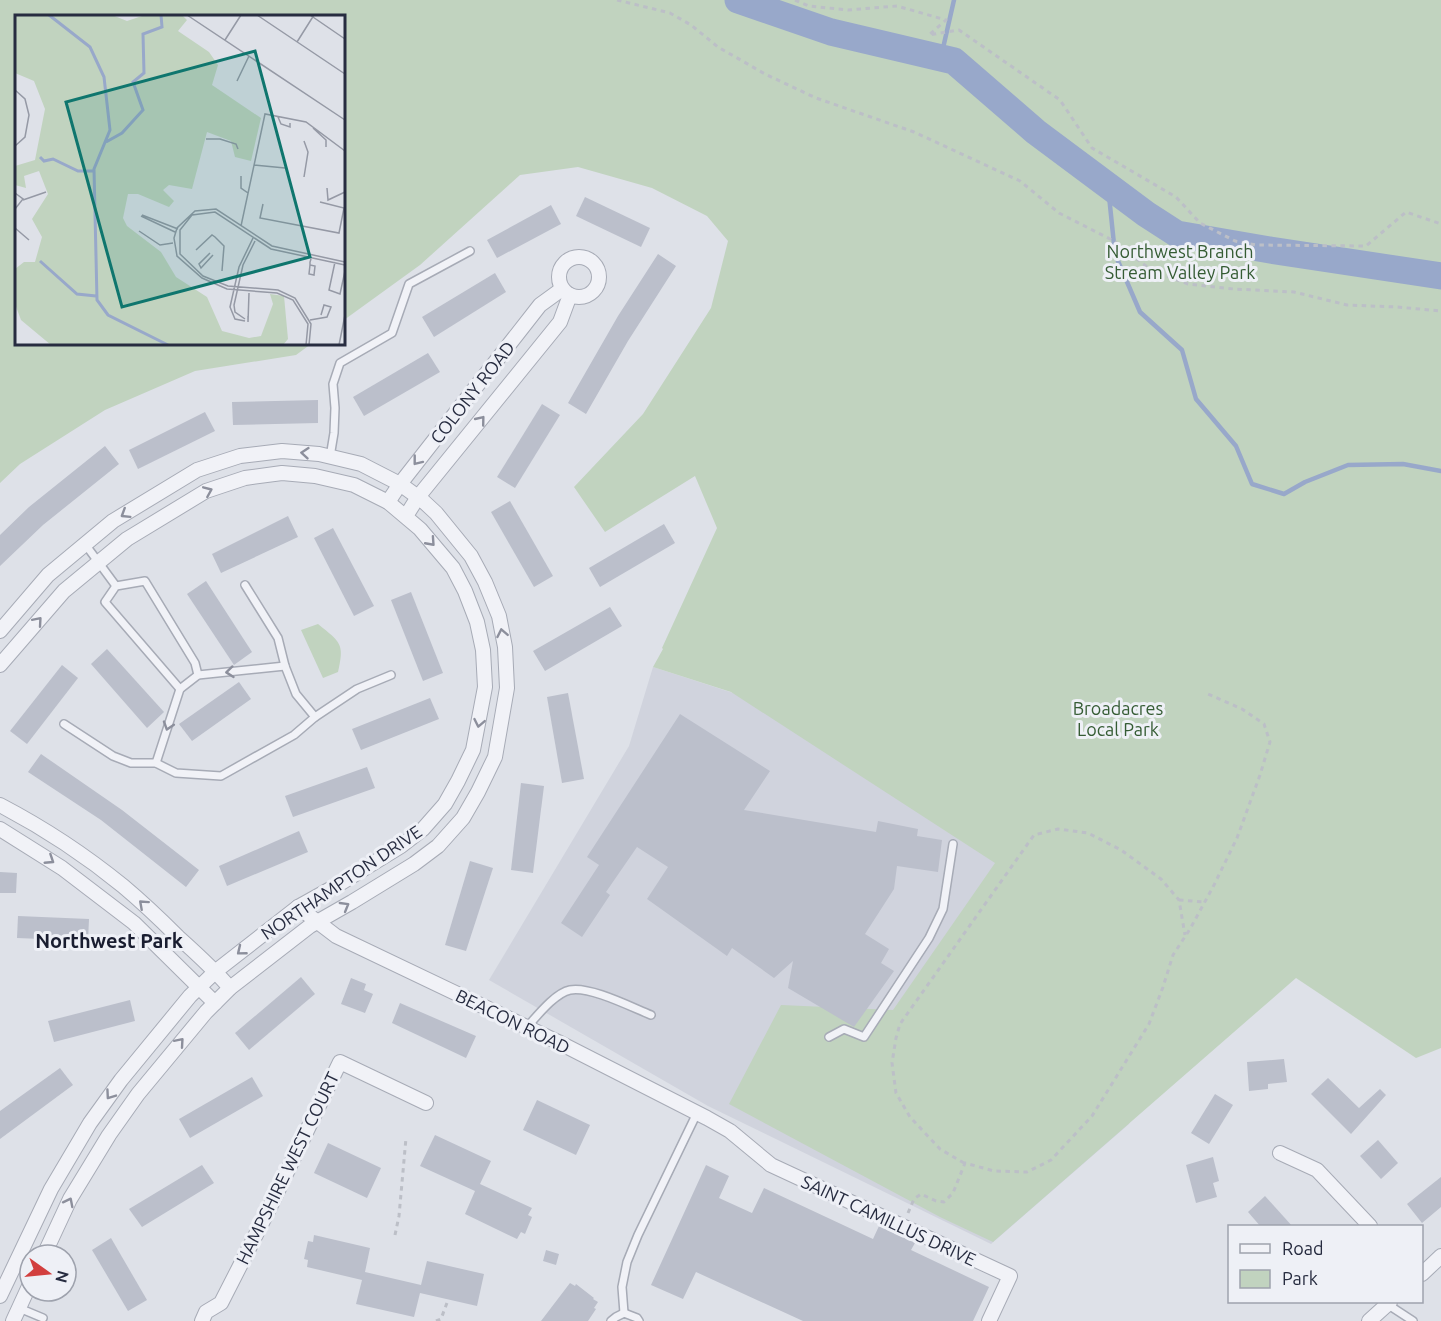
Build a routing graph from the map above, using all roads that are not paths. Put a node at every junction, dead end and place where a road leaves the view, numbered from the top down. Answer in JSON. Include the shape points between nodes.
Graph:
{"nodes":[{"id":1,"x":470,"y":251,"type":"dead end"},
{"id":2,"x":330,"y":457,"type":"junction"},
{"id":3,"x":400,"y":484,"type":"junction"},
{"id":4,"x":418,"y":498,"type":"junction"},
{"id":5,"x":388,"y":502,"type":"junction"},
{"id":6,"x":406,"y":516,"type":"junction"},
{"id":7,"x":85,"y":544,"type":"junction"},
{"id":8,"x":98,"y":562,"type":"junction"},
{"id":9,"x":245,"y":585,"type":"dead end"},
{"id":10,"x":116,"y":586,"type":"junction"},
{"id":11,"x":0,"y":630,"type":"edge"},
{"id":12,"x":0,"y":665,"type":"edge"},
{"id":13,"x":285,"y":666,"type":"junction"},
{"id":14,"x":198,"y":675,"type":"junction"},
{"id":15,"x":391,"y":675,"type":"dead end"},
{"id":16,"x":484,"y":675,"type":"junction"},
{"id":17,"x":506,"y":675,"type":"junction"},
{"id":18,"x":180,"y":689,"type":"junction"},
{"id":19,"x":315,"y":717,"type":"junction"},
{"id":20,"x":64,"y":724,"type":"dead end"},
{"id":21,"x":156,"y":763,"type":"junction"},
{"id":22,"x":0,"y":805,"type":"edge"},
{"id":23,"x":0,"y":829,"type":"edge"},
{"id":24,"x":953,"y":844,"type":"dead end"},
{"id":25,"x":298,"y":907,"type":"junction"},
{"id":26,"x":318,"y":922,"type":"junction"},
{"id":27,"x":216,"y":971,"type":"junction"},
{"id":28,"x":588,"y":981,"type":"dead end"},
{"id":29,"x":199,"y":987,"type":"junction"},
{"id":30,"x":230,"y":988,"type":"junction"},
{"id":31,"x":589,"y":990,"type":"junction"},
{"id":32,"x":215,"y":1003,"type":"junction"},
{"id":33,"x":651,"y":1015,"type":"dead end"},
{"id":34,"x":527,"y":1027,"type":"junction"},
{"id":35,"x":829,"y":1037,"type":"dead end"},
{"id":36,"x":426,"y":1103,"type":"dead end"},
{"id":37,"x":696,"y":1113,"type":"junction"},
{"id":38,"x":730,"y":1131,"type":"joint"},
{"id":39,"x":1280,"y":1153,"type":"dead end"},
{"id":40,"x":1369,"y":1225,"type":"edge"},
{"id":41,"x":50,"y":1243,"type":"edge"},
{"id":42,"x":1441,"y":1256,"type":"edge"},
{"id":43,"x":1423,"y":1273,"type":"edge"},
{"id":44,"x":0,"y":1296,"type":"edge"},
{"id":45,"x":21,"y":1303,"type":"edge"},
{"id":46,"x":1388,"y":1303,"type":"edge"},
{"id":47,"x":19,"y":1308,"type":"junction"},
{"id":48,"x":624,"y":1313,"type":"junction"},
{"id":49,"x":43,"y":1318,"type":"dead end"},
{"id":50,"x":13,"y":1321,"type":"edge"},
{"id":51,"x":202,"y":1321,"type":"edge"},
{"id":52,"x":611,"y":1321,"type":"edge"},
{"id":53,"x":639,"y":1321,"type":"edge"},
{"id":54,"x":989,"y":1321,"type":"edge"},
{"id":55,"x":1369,"y":1321,"type":"edge"},
{"id":56,"x":1413,"y":1321,"type":"edge"}],
"edges":[{"from":1,"to":2,"type":"lane","via":[[409,284],[392,333],[340,363],[333,384],[334,433]]},
{"from":2,"to":3,"type":"street","name":"NORTHAMPTON DRIVE","via":[[361,464]]},
{"from":2,"to":7,"type":"street","name":"NORTHAMPTON DRIVE","one_way":true,"via":[[282,451],[240,456],[196,471],[113,521]]},
{"from":3,"to":4,"type":"street","name":"NORTHAMPTON DRIVE"},
{"from":4,"to":3,"type":"street","name":"COLONY ROAD","one_way":true,"via":[[560,322],[566,292],[540,304]]},
{"from":3,"to":5,"type":"street","name":"COLONY ROAD"},
{"from":4,"to":6,"type":"street","name":"COLONY ROAD"},
{"from":17,"to":4,"type":"street","name":"NORTHAMPTON DRIVE","one_way":true,"via":[[499,616],[485,582],[456,536]]},
{"from":5,"to":6,"type":"street","name":"NORTHAMPTON DRIVE"},
{"from":8,"to":5,"type":"street","name":"NORTHAMPTON DRIVE","one_way":true,"via":[[126,539],[206,491],[245,478],[282,473],[315,476],[354,485]]},
{"from":6,"to":16,"type":"street","name":"NORTHAMPTON DRIVE","one_way":true,"via":[[453,568],[465,591],[477,622]]},
{"from":7,"to":8,"type":"lane"},
{"from":7,"to":11,"type":"street","name":"NORTHAMPTON DRIVE","via":[[48,575]]},
{"from":8,"to":10,"type":"lane"},
{"from":12,"to":8,"type":"street","name":"NORTHAMPTON DRIVE","one_way":true,"via":[[64,591]]},
{"from":9,"to":13,"type":"lane","via":[[278,638]]},
{"from":10,"to":14,"type":"lane","via":[[145,581],[195,663]]},
{"from":10,"to":18,"type":"lane","via":[[105,602]]},
{"from":13,"to":14,"type":"lane","one_way":true},
{"from":13,"to":19,"type":"lane","via":[[296,694]]},
{"from":14,"to":18,"type":"lane"},
{"from":15,"to":19,"type":"lane","via":[[357,690]]},
{"from":16,"to":17,"type":"street"},
{"from":16,"to":25,"type":"street","name":"NORTHAMPTON DRIVE","one_way":true,"via":[[473,750],[445,804],[423,830],[401,846]]},
{"from":26,"to":17,"type":"street","name":"NORTHAMPTON DRIVE","one_way":true,"via":[[414,864],[438,846],[463,818],[495,757]]},
{"from":18,"to":21,"type":"lane","one_way":true},
{"from":19,"to":21,"type":"lane","via":[[294,735],[221,776],[176,773]]},
{"from":20,"to":21,"type":"lane","via":[[112,756],[131,763]]},
{"from":27,"to":22,"type":"street","one_way":true,"via":[[92,862]]},
{"from":23,"to":29,"type":"street","one_way":true,"via":[[62,868],[134,923]]},
{"from":24,"to":35,"type":"lane","via":[[943,909],[929,938],[864,1037],[844,1029]]},
{"from":25,"to":26,"type":"street","name":"BEACON ROAD"},
{"from":25,"to":27,"type":"street","name":"NORTHAMPTON DRIVE","one_way":true},
{"from":26,"to":30,"type":"street","name":"NORTHAMPTON DRIVE"},
{"from":26,"to":34,"type":"street","name":"BEACON ROAD","via":[[336,936]]},
{"from":27,"to":29,"type":"street","name":"NORTHAMPTON DRIVE"},
{"from":27,"to":30,"type":"street"},
{"from":28,"to":31,"type":"lane"},
{"from":29,"to":32,"type":"street"},
{"from":29,"to":44,"type":"street","name":"NORTHAMPTON DRIVE","one_way":true,"via":[[90,1123],[51,1188]]},
{"from":30,"to":32,"type":"street","name":"NORTHAMPTON DRIVE"},
{"from":31,"to":33,"type":"lane"},
{"from":31,"to":34,"type":"lane","via":[[568,990],[548,1003]]},
{"from":41,"to":32,"type":"street","name":"NORTHAMPTON DRIVE","one_way":true,"via":[[70,1199],[109,1135],[138,1094]]},
{"from":34,"to":37,"type":"street","name":"BEACON ROAD"},
{"from":36,"to":51,"type":"street","name":"HAMPSHIRE WEST COURT","via":[[340,1062],[221,1303],[206,1312]]},
{"from":37,"to":38,"type":"street","name":"BEACON ROAD"},
{"from":37,"to":48,"type":"lane","via":[[627,1262],[622,1287]]},
{"from":38,"to":54,"type":"street","name":"SAINT CAMILLUS DRIVE","via":[[771,1165],[1010,1276]]},
{"from":39,"to":40,"type":"street","via":[[1317,1170]]},
{"from":42,"to":43,"type":"street"},
{"from":45,"to":47,"type":"street"},
{"from":46,"to":55,"type":"street"},
{"from":46,"to":56,"type":"lane"},
{"from":47,"to":49,"type":"lane"},
{"from":47,"to":50,"type":"street"},
{"from":48,"to":52,"type":"lane"},
{"from":48,"to":53,"type":"lane"}]}
